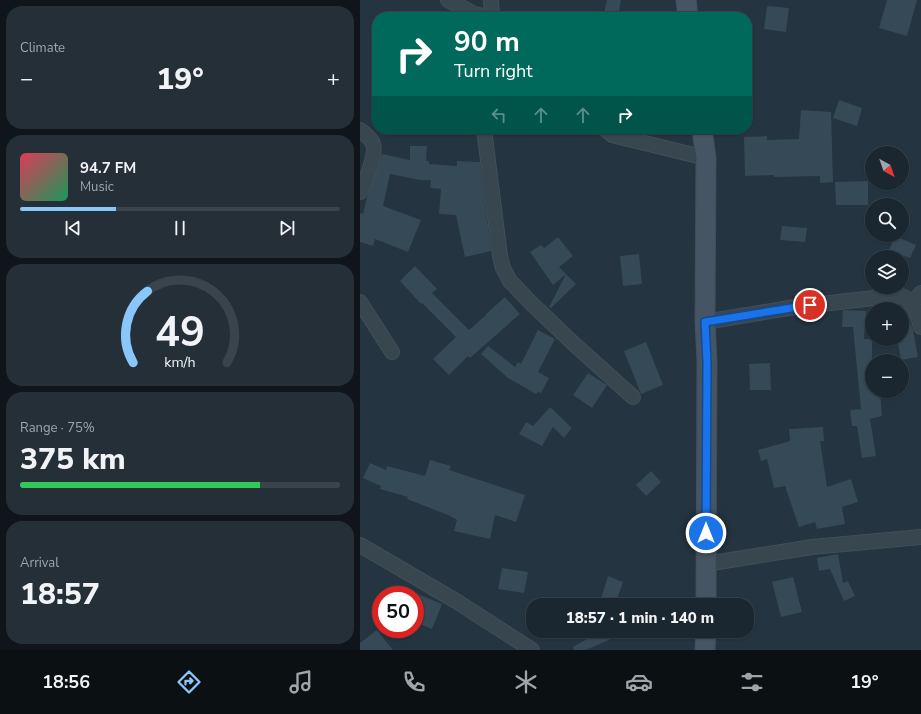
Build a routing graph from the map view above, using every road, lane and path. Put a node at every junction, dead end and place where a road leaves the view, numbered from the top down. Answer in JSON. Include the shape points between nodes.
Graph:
{"nodes":[{"id":1,"x":448,"y":0,"type":"edge"},
{"id":2,"x":491,"y":0,"type":"edge"},
{"id":3,"x":686,"y":0,"type":"edge"},
{"id":4,"x":470,"y":12,"type":"edge"},
{"id":5,"x":492,"y":12,"type":"edge"},
{"id":6,"x":687,"y":12,"type":"edge"},
{"id":7,"x":360,"y":130,"type":"edge"},
{"id":8,"x":485,"y":134,"type":"edge"},
{"id":9,"x":611,"y":134,"type":"edge"},
{"id":10,"x":703,"y":134,"type":"edge"},
{"id":11,"x":706,"y":158,"type":"junction"},
{"id":12,"x":360,"y":192,"type":"edge"},
{"id":13,"x":916,"y":298,"type":"edge"},
{"id":14,"x":360,"y":302,"type":"edge"},
{"id":15,"x":705,"y":322,"type":"junction"},
{"id":16,"x":921,"y":327,"type":"edge"},
{"id":17,"x":392,"y":352,"type":"dead end"},
{"id":18,"x":633,"y":397,"type":"dead end"},
{"id":19,"x":921,"y":537,"type":"edge"},
{"id":20,"x":360,"y":545,"type":"edge"},
{"id":21,"x":706,"y":564,"type":"junction"},
{"id":22,"x":706,"y":598,"type":"edge"},
{"id":23,"x":706,"y":638,"type":"edge"},
{"id":24,"x":532,"y":650,"type":"edge"},
{"id":25,"x":706,"y":650,"type":"edge"}],
"edges":[{"from":1,"to":4,"type":"street"},
{"from":2,"to":5,"type":"street"},
{"from":3,"to":6,"type":"main road"},
{"from":7,"to":12,"type":"street","via":[[371,139],[374,154]]},
{"from":8,"to":18,"type":"street","via":[[500,256],[510,281]]},
{"from":9,"to":11,"type":"street"},
{"from":10,"to":11,"type":"main road"},
{"from":11,"to":15,"type":"main road"},
{"from":13,"to":15,"type":"street","via":[[900,295],[880,297],[795,307]]},
{"from":13,"to":16,"type":"street"},
{"from":14,"to":17,"type":"street"},
{"from":15,"to":21,"type":"main road"},
{"from":19,"to":21,"type":"street","via":[[812,547]]},
{"from":20,"to":24,"type":"street","via":[[456,601]]},
{"from":21,"to":22,"type":"main road"},
{"from":23,"to":25,"type":"main road"}]}
